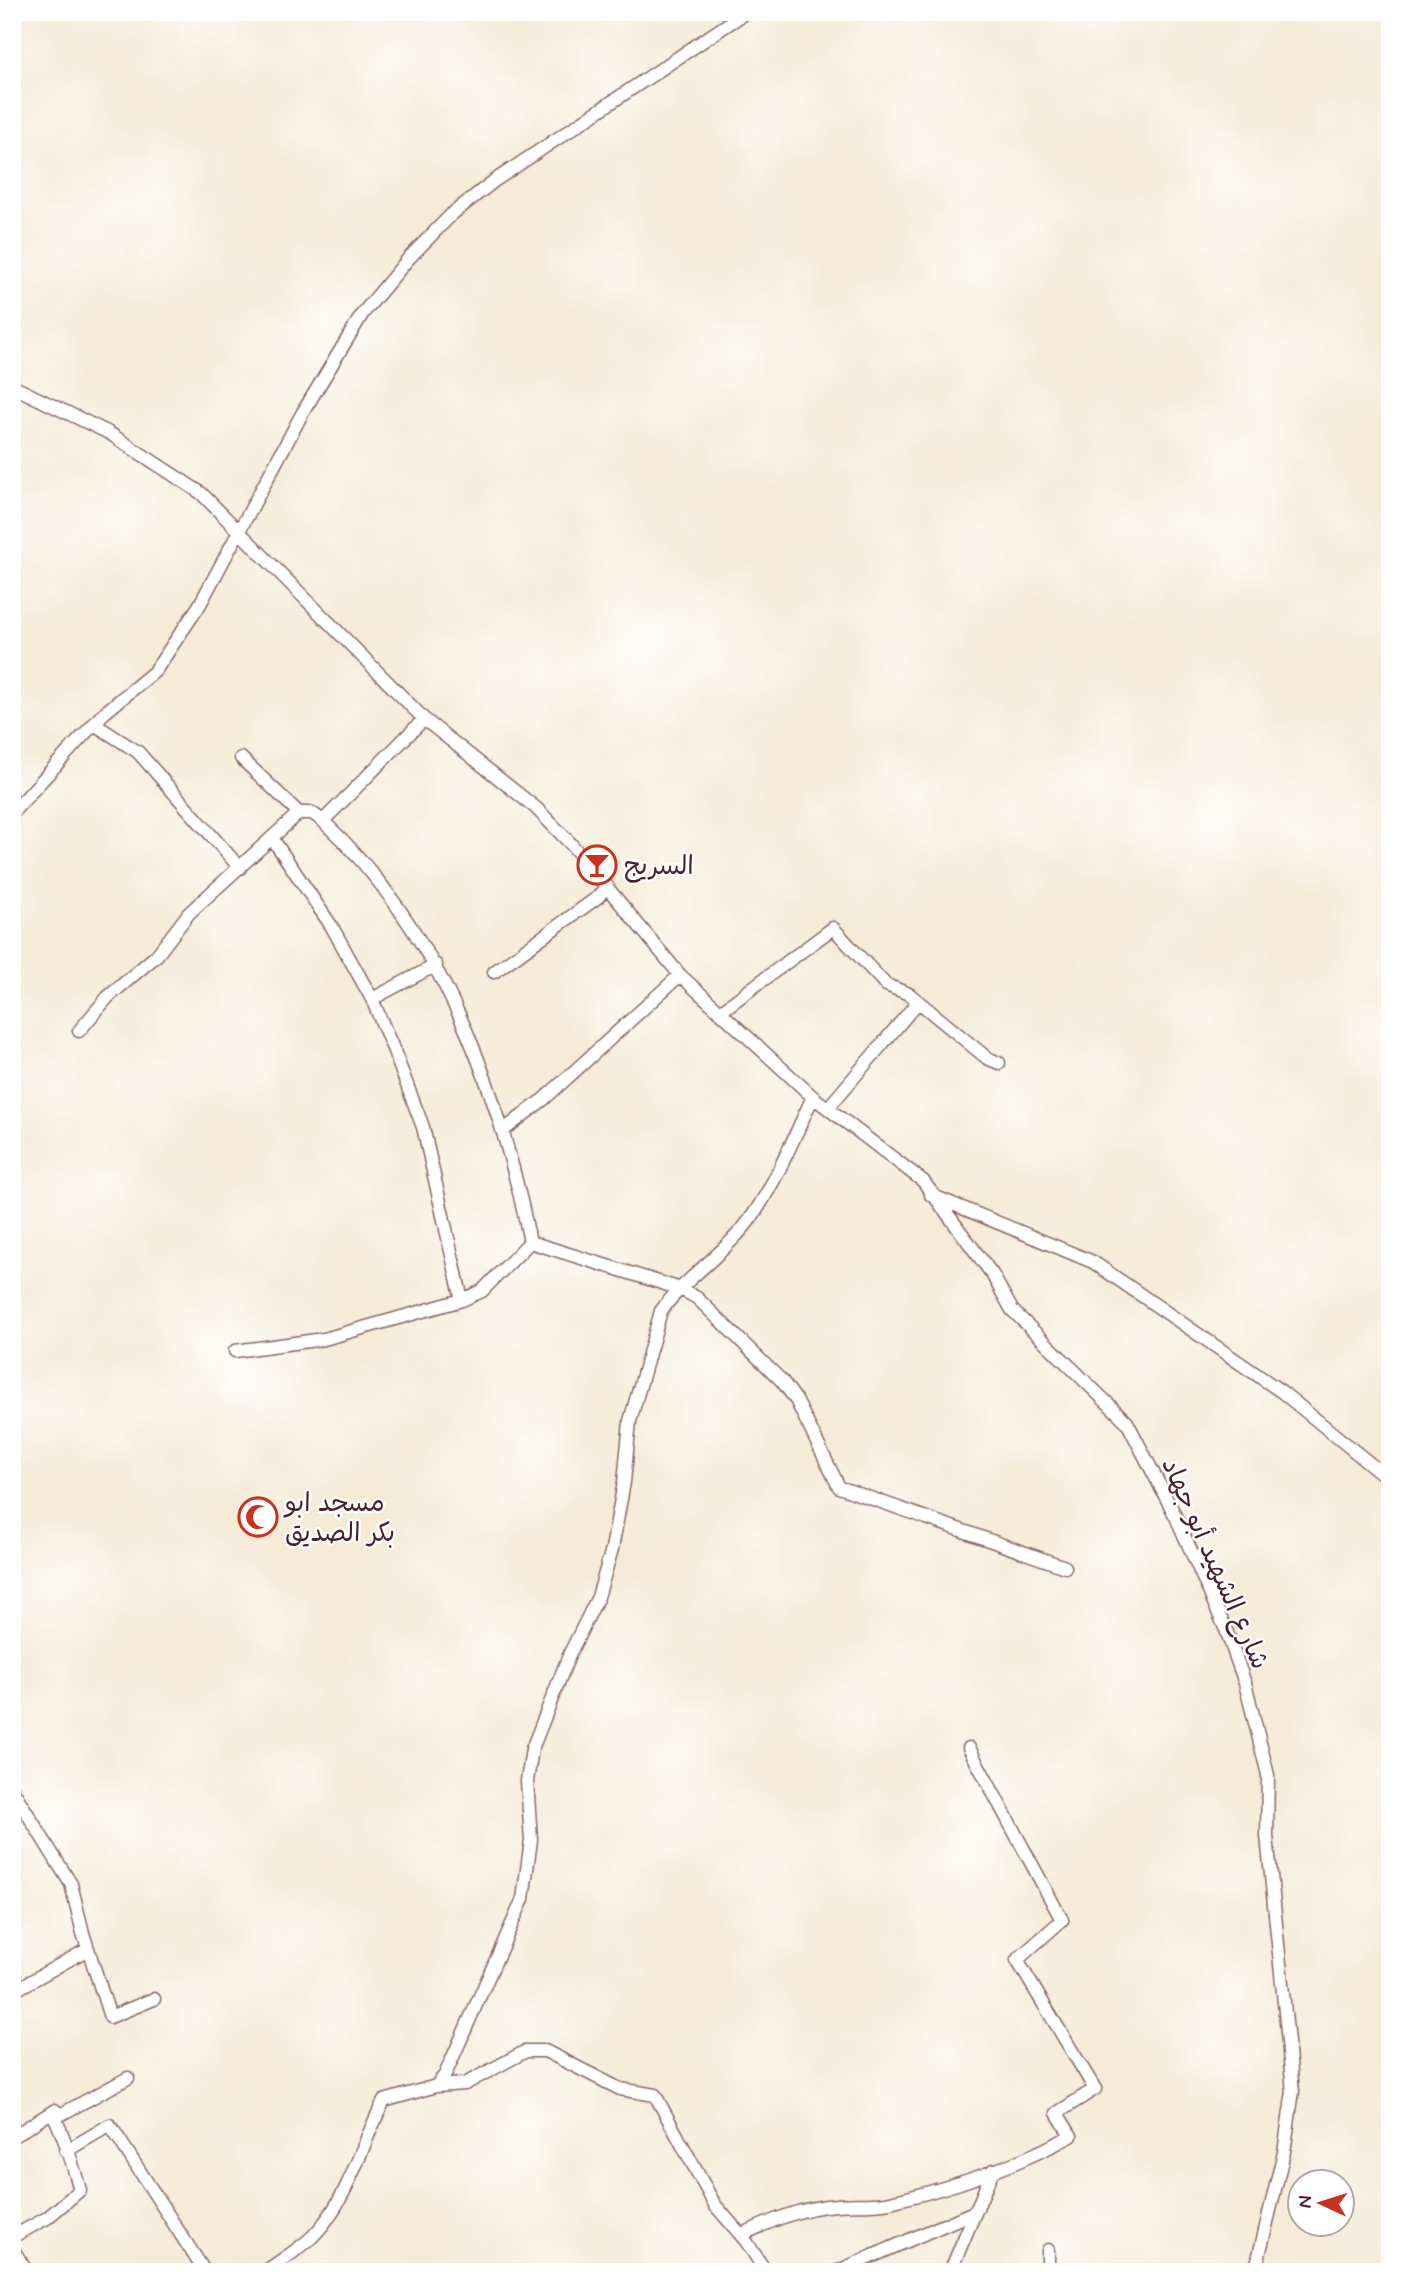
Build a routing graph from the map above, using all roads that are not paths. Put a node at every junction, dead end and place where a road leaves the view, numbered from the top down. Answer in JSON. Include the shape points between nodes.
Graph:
{"nodes":[{"id":1,"x":746,"y":12,"type":"edge"},
{"id":2,"x":12,"y":386,"type":"edge"},
{"id":3,"x":240,"y":530,"type":"junction"},
{"id":4,"x":424,"y":719,"type":"junction"},
{"id":5,"x":94,"y":724,"type":"junction"},
{"id":6,"x":241,"y":758,"type":"dead end"},
{"id":7,"x":12,"y":813,"type":"edge"},
{"id":8,"x":299,"y":813,"type":"junction"},
{"id":9,"x":323,"y":821,"type":"junction"},
{"id":10,"x":272,"y":838,"type":"junction"},
{"id":11,"x":240,"y":868,"type":"junction"},
{"id":12,"x":607,"y":886,"type":"junction"},
{"id":13,"x":436,"y":965,"type":"junction"},
{"id":14,"x":494,"y":972,"type":"dead end"},
{"id":15,"x":680,"y":975,"type":"junction"},
{"id":16,"x":372,"y":999,"type":"junction"},
{"id":17,"x":918,"y":1002,"type":"junction"},
{"id":18,"x":720,"y":1012,"type":"junction"},
{"id":19,"x":79,"y":1031,"type":"dead end"},
{"id":20,"x":999,"y":1063,"type":"dead end"},
{"id":21,"x":813,"y":1097,"type":"junction"},
{"id":22,"x":828,"y":1108,"type":"junction"},
{"id":23,"x":504,"y":1130,"type":"junction"},
{"id":24,"x":931,"y":1195,"type":"junction"},
{"id":25,"x":530,"y":1242,"type":"junction"},
{"id":26,"x":681,"y":1289,"type":"junction"},
{"id":27,"x":462,"y":1300,"type":"junction"},
{"id":28,"x":236,"y":1351,"type":"dead end"},
{"id":29,"x":1390,"y":1480,"type":"edge"},
{"id":30,"x":1065,"y":1567,"type":"dead end"},
{"id":31,"x":969,"y":1748,"type":"dead end"},
{"id":32,"x":12,"y":1789,"type":"edge"},
{"id":33,"x":88,"y":1949,"type":"junction"},
{"id":34,"x":12,"y":1993,"type":"edge"},
{"id":35,"x":154,"y":1999,"type":"dead end"},
{"id":36,"x":128,"y":2078,"type":"dead end"},
{"id":37,"x":436,"y":2086,"type":"junction"},
{"id":38,"x":58,"y":2116,"type":"junction"},
{"id":39,"x":12,"y":2137,"type":"edge"},
{"id":40,"x":66,"y":2151,"type":"junction"},
{"id":41,"x":992,"y":2170,"type":"junction"},
{"id":42,"x":974,"y":2212,"type":"junction"},
{"id":43,"x":741,"y":2235,"type":"junction"},
{"id":44,"x":12,"y":2237,"type":"edge"},
{"id":45,"x":12,"y":2248,"type":"edge"},
{"id":46,"x":1048,"y":2249,"type":"dead end"},
{"id":47,"x":27,"y":2272,"type":"edge"},
{"id":48,"x":205,"y":2272,"type":"edge"},
{"id":49,"x":265,"y":2272,"type":"edge"},
{"id":50,"x":766,"y":2272,"type":"edge"},
{"id":51,"x":836,"y":2272,"type":"edge"},
{"id":52,"x":950,"y":2272,"type":"edge"},
{"id":53,"x":1048,"y":2272,"type":"edge"},
{"id":54,"x":1255,"y":2272,"type":"edge"}],
"edges":[{"from":1,"to":3,"type":"street","via":[[587,116],[452,214],[363,313]]},
{"from":2,"to":3,"type":"street","name":"شارع الشهيد أبو جهاد","via":[[109,433],[201,493]]},
{"from":3,"to":4,"type":"street","name":"شارع الشهيد أبو جهاد"},
{"from":3,"to":5,"type":"street","via":[[155,671]]},
{"from":4,"to":9,"type":"street"},
{"from":4,"to":12,"type":"street","name":"شارع الشهيد أبو جهاد","via":[[536,808]]},
{"from":5,"to":7,"type":"street"},
{"from":5,"to":11,"type":"street","via":[[138,752]]},
{"from":6,"to":8,"type":"street"},
{"from":8,"to":9,"type":"street","via":[[312,813]]},
{"from":8,"to":10,"type":"street"},
{"from":9,"to":13,"type":"street","via":[[405,915]]},
{"from":10,"to":11,"type":"street"},
{"from":10,"to":16,"type":"street","via":[[332,927]]},
{"from":11,"to":19,"type":"street","via":[[189,912],[157,955],[107,997]]},
{"from":12,"to":14,"type":"street"},
{"from":12,"to":15,"type":"street","name":"شارع الشهيد أبو جهاد"},
{"from":13,"to":16,"type":"street"},
{"from":13,"to":23,"type":"street"},
{"from":15,"to":18,"type":"street","name":"شارع الشهيد أبو جهاد"},
{"from":15,"to":23,"type":"street","via":[[554,1091]]},
{"from":16,"to":27,"type":"street","via":[[423,1127]]},
{"from":17,"to":18,"type":"street","via":[[886,985],[833,928]]},
{"from":17,"to":20,"type":"street"},
{"from":17,"to":22,"type":"street"},
{"from":18,"to":21,"type":"street","name":"شارع الشهيد أبو جهاد"},
{"from":21,"to":22,"type":"street","name":"شارع الشهيد أبو جهاد"},
{"from":21,"to":26,"type":"street","via":[[750,1220],[717,1258]]},
{"from":22,"to":24,"type":"street","name":"شارع الشهيد أبو جهاد","via":[[923,1181]]},
{"from":23,"to":25,"type":"street"},
{"from":24,"to":29,"type":"street","via":[[1093,1262],[1282,1392]]},
{"from":24,"to":54,"type":"street","name":"شارع الشهيد أبو جهاد","via":[[992,1274],[1012,1310],[1127,1422],[1176,1517],[1245,1683],[1268,1775],[1267,1836],[1293,2091],[1284,2151]]},
{"from":25,"to":26,"type":"street"},
{"from":25,"to":27,"type":"street","via":[[482,1291]]},
{"from":26,"to":30,"type":"street","via":[[697,1298],[782,1381],[839,1487]]},
{"from":26,"to":37,"type":"street","via":[[661,1311],[631,1413],[612,1549],[598,1597],[532,1749],[527,1781],[531,1840],[523,1899],[445,2075]]},
{"from":27,"to":28,"type":"street","via":[[324,1339]]},
{"from":31,"to":41,"type":"street","via":[[1062,1920],[1017,1960],[1096,2089],[1057,2113],[1070,2136],[1033,2157]]},
{"from":32,"to":33,"type":"street","via":[[71,1884]]},
{"from":33,"to":34,"type":"street"},
{"from":33,"to":35,"type":"street","via":[[110,2017]]},
{"from":36,"to":38,"type":"street"},
{"from":37,"to":43,"type":"street","via":[[465,2084],[526,2051],[545,2051],[620,2089],[655,2095],[715,2205]]},
{"from":37,"to":49,"type":"street","via":[[383,2101],[334,2207],[313,2235]]},
{"from":38,"to":39,"type":"street","via":[[55,2109]]},
{"from":38,"to":40,"type":"street"},
{"from":40,"to":44,"type":"street","via":[[80,2190],[47,2218]]},
{"from":40,"to":48,"type":"street","via":[[110,2125]]},
{"from":41,"to":42,"type":"street"},
{"from":41,"to":43,"type":"street","via":[[888,2203],[834,2205],[782,2216]]},
{"from":42,"to":51,"type":"street"},
{"from":42,"to":52,"type":"street"},
{"from":43,"to":50,"type":"street"},
{"from":45,"to":47,"type":"street"},
{"from":46,"to":53,"type":"street"}]}
